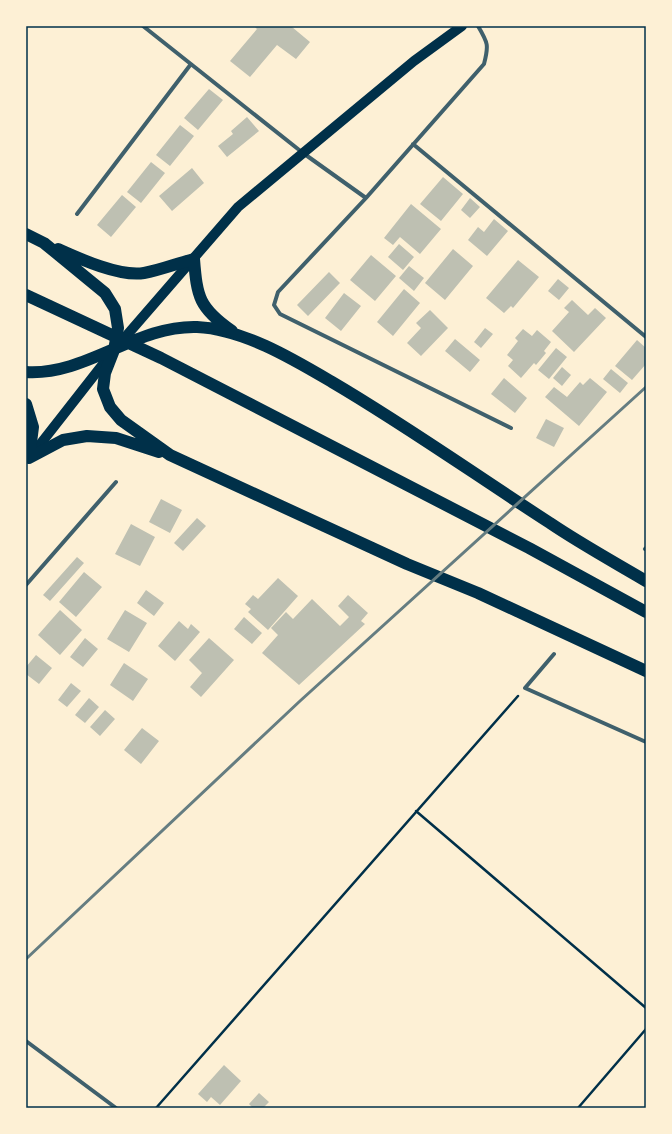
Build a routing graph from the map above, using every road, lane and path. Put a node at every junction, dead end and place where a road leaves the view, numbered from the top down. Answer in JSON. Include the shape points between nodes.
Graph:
{"nodes":[{"id":1,"x":143,"y":26,"type":"edge"},
{"id":2,"x":462,"y":26,"type":"edge"},
{"id":3,"x":478,"y":26,"type":"edge"},
{"id":4,"x":191,"y":64,"type":"junction"},
{"id":5,"x":413,"y":144,"type":"junction"},
{"id":6,"x":302,"y":153,"type":"junction"},
{"id":7,"x":366,"y":198,"type":"junction"},
{"id":8,"x":77,"y":214,"type":"dead end"},
{"id":9,"x":26,"y":234,"type":"edge"},
{"id":10,"x":44,"y":243,"type":"junction"},
{"id":11,"x":194,"y":258,"type":"junction"},
{"id":12,"x":26,"y":295,"type":"edge"},
{"id":13,"x":236,"y":334,"type":"junction"},
{"id":14,"x":646,"y":337,"type":"edge"},
{"id":15,"x":114,"y":350,"type":"junction"},
{"id":16,"x":26,"y":372,"type":"edge"},
{"id":17,"x":26,"y":404,"type":"edge"},
{"id":18,"x":511,"y":428,"type":"dead end"},
{"id":19,"x":170,"y":455,"type":"junction"},
{"id":20,"x":28,"y":460,"type":"edge"},
{"id":21,"x":116,"y":482,"type":"dead end"},
{"id":22,"x":646,"y":581,"type":"edge"},
{"id":23,"x":26,"y":585,"type":"edge"},
{"id":24,"x":646,"y":612,"type":"edge"},
{"id":25,"x":554,"y":654,"type":"dead end"},
{"id":26,"x":646,"y":671,"type":"edge"},
{"id":27,"x":525,"y":688,"type":"junction"},
{"id":28,"x":646,"y":742,"type":"edge"},
{"id":29,"x":416,"y":811,"type":"junction"},
{"id":30,"x":646,"y":1008,"type":"edge"},
{"id":31,"x":646,"y":1029,"type":"edge"},
{"id":32,"x":26,"y":1041,"type":"edge"},
{"id":33,"x":116,"y":1108,"type":"edge"},
{"id":34,"x":156,"y":1108,"type":"edge"},
{"id":35,"x":578,"y":1108,"type":"edge"}],
"edges":[{"from":1,"to":4,"type":"street"},
{"from":2,"to":6,"type":"main road","via":[[414,61]]},
{"from":3,"to":5,"type":"street","via":[[486,41],[484,64]]},
{"from":4,"to":6,"type":"street"},
{"from":4,"to":8,"type":"street"},
{"from":5,"to":7,"type":"street"},
{"from":5,"to":14,"type":"street"},
{"from":6,"to":7,"type":"street"},
{"from":6,"to":11,"type":"main road","via":[[238,207]]},
{"from":7,"to":18,"type":"street","via":[[278,292],[274,305],[280,314]]},
{"from":9,"to":10,"type":"highway"},
{"from":10,"to":11,"type":"highway","via":[[89,263],[118,271],[142,273]]},
{"from":10,"to":15,"type":"highway","via":[[105,294],[115,309],[118,328]]},
{"from":11,"to":13,"type":"highway","via":[[196,286],[203,304],[215,319]]},
{"from":11,"to":15,"type":"main road"},
{"from":12,"to":24,"type":"highway","via":[[161,358],[461,512]]},
{"from":13,"to":15,"type":"highway","via":[[198,327],[170,329],[138,338]]},
{"from":13,"to":22,"type":"highway","via":[[290,358],[368,403],[551,524]]},
{"from":15,"to":16,"type":"highway","via":[[69,366],[38,373]]},
{"from":15,"to":19,"type":"highway","via":[[105,373],[103,390],[110,407],[122,420]]},
{"from":15,"to":20,"type":"main road"},
{"from":17,"to":20,"type":"highway","via":[[32,427]]},
{"from":19,"to":20,"type":"highway","via":[[116,438],[87,436],[63,440]]},
{"from":19,"to":26,"type":"highway"},
{"from":21,"to":23,"type":"street"},
{"from":25,"to":27,"type":"street"},
{"from":27,"to":28,"type":"street"},
{"from":27,"to":29,"type":"path"},
{"from":29,"to":30,"type":"path"},
{"from":29,"to":34,"type":"path"},
{"from":31,"to":35,"type":"path"},
{"from":32,"to":33,"type":"street"}]}
